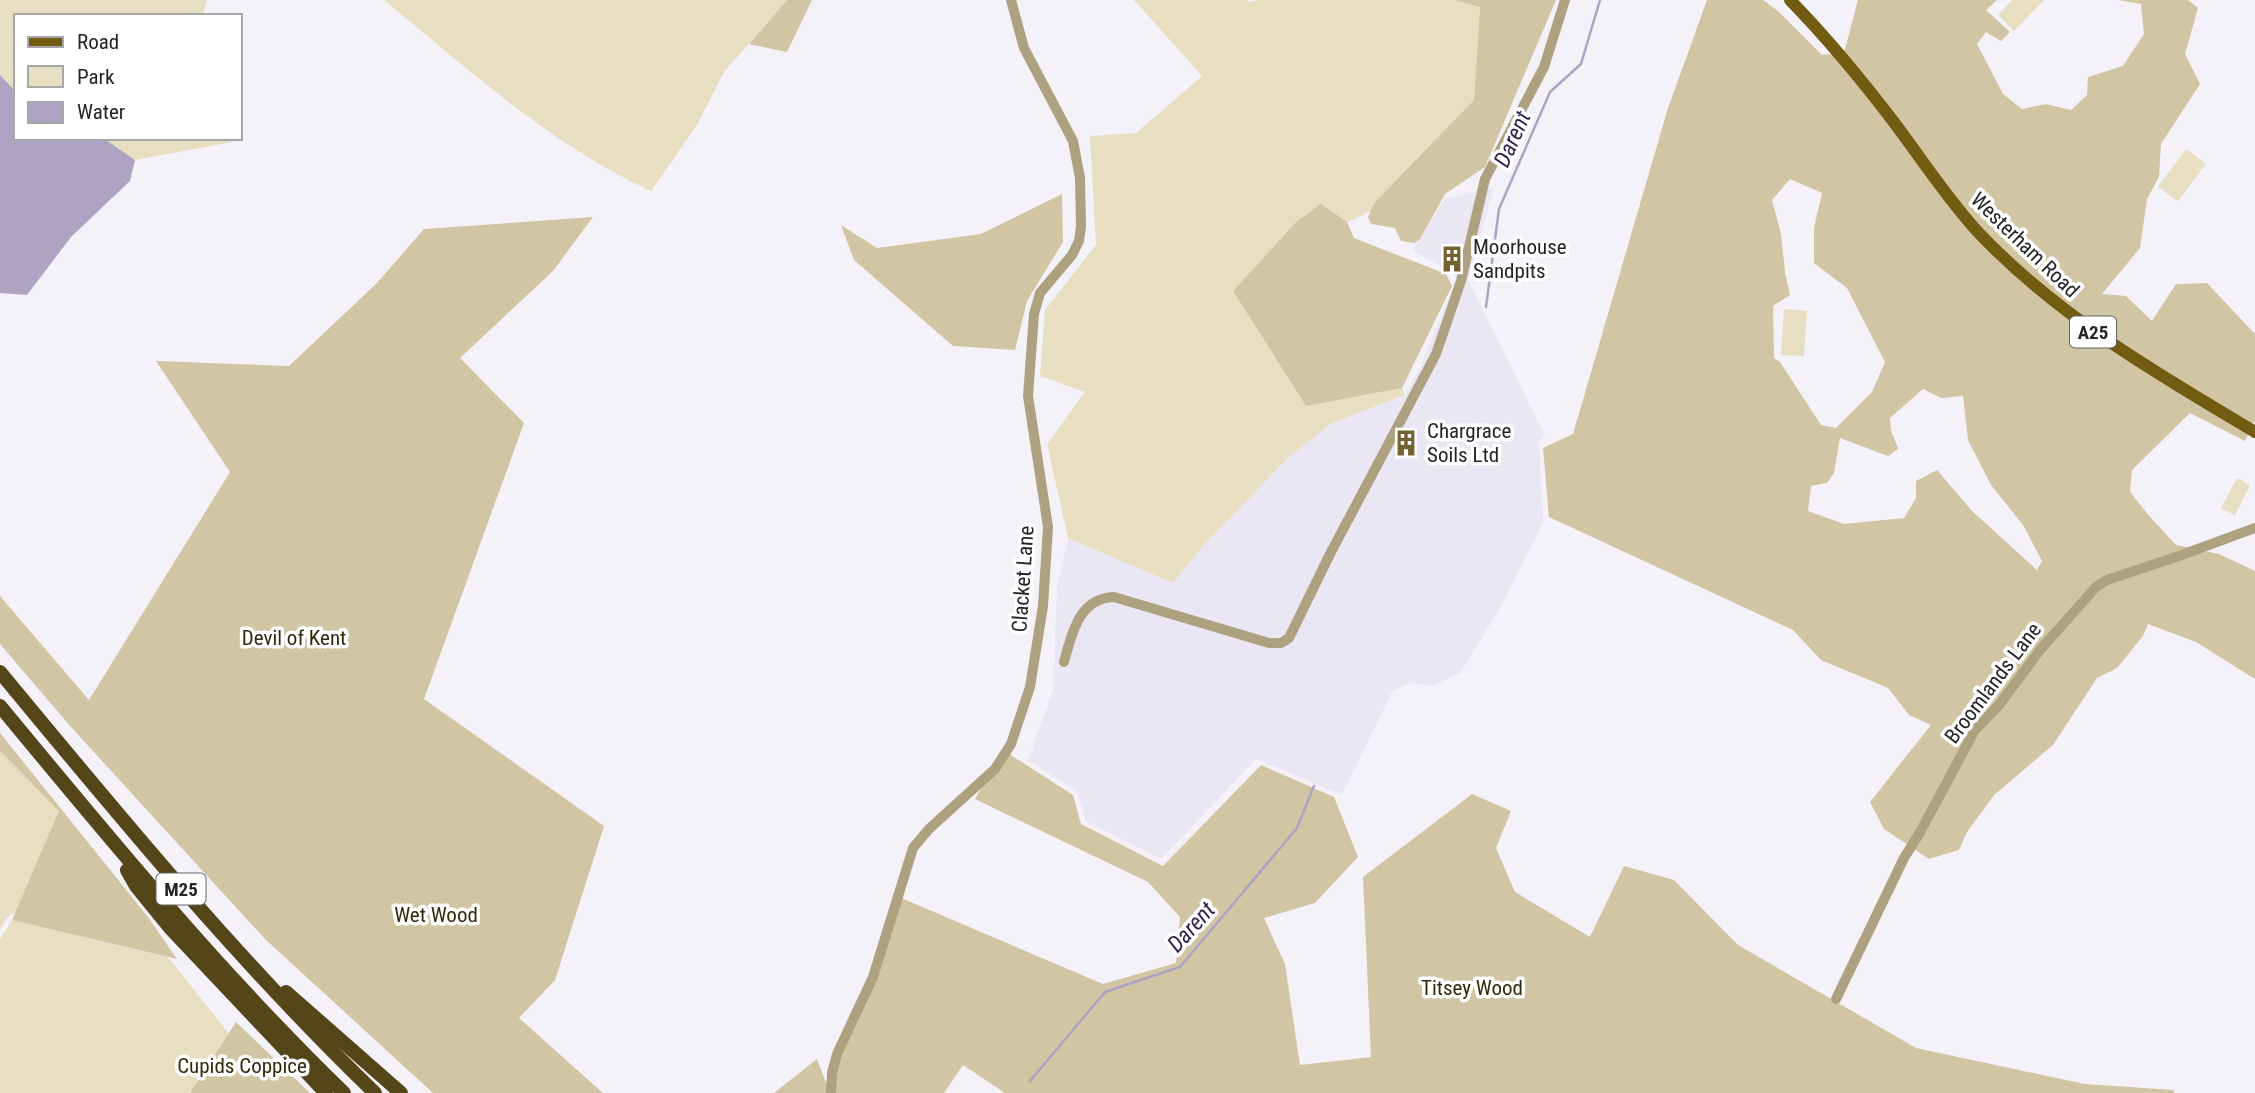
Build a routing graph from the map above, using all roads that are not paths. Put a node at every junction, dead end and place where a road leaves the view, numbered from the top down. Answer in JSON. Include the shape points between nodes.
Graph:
{"nodes":[{"id":1,"x":1011,"y":0,"type":"edge"},
{"id":2,"x":1565,"y":0,"type":"edge"},
{"id":3,"x":1790,"y":0,"type":"edge"},
{"id":4,"x":2255,"y":432,"type":"edge"},
{"id":5,"x":2255,"y":528,"type":"edge"},
{"id":6,"x":1064,"y":662,"type":"dead end"},
{"id":7,"x":0,"y":672,"type":"edge"},
{"id":8,"x":0,"y":706,"type":"edge"},
{"id":9,"x":107,"y":836,"type":"junction"},
{"id":10,"x":237,"y":951,"type":"junction"},
{"id":11,"x":1836,"y":999,"type":"dead end"},
{"id":12,"x":326,"y":1093,"type":"edge"},
{"id":13,"x":344,"y":1093,"type":"edge"},
{"id":14,"x":375,"y":1093,"type":"edge"},
{"id":15,"x":401,"y":1093,"type":"edge"},
{"id":16,"x":831,"y":1093,"type":"edge"}],
"edges":[{"from":1,"to":16,"type":"street","name":"Clacket Lane","via":[[1024,48],[1073,141],[1080,178],[1082,226],[1077,248],[1040,293],[1034,314],[1028,396],[1048,527],[1044,606],[1030,687],[1011,744],[995,769],[913,848],[873,977],[837,1054]]},
{"from":2,"to":6,"type":"street","via":[[1544,67],[1485,179],[1461,281],[1436,354],[1289,638],[1269,643],[1104,597],[1082,612]]},
{"from":3,"to":4,"type":"main road","name":"Westerham Road","number":"A25","via":[[1893,121],[1953,203],[2015,269],[2102,339]]},
{"from":5,"to":11,"type":"street","name":"Broomlands Lane","via":[[2096,587],[1975,730],[1904,858]]},
{"from":7,"to":10,"type":"highway","number":"M25"},
{"from":8,"to":9,"type":"highway","number":"M25"},
{"from":9,"to":12,"type":"highway","number":"M25","via":[[136,886],[162,918]]},
{"from":9,"to":13,"type":"highway","number":"M25","via":[[234,980]]},
{"from":10,"to":14,"type":"highway","number":"M25"},
{"from":10,"to":15,"type":"highway","number":"M25"}]}
